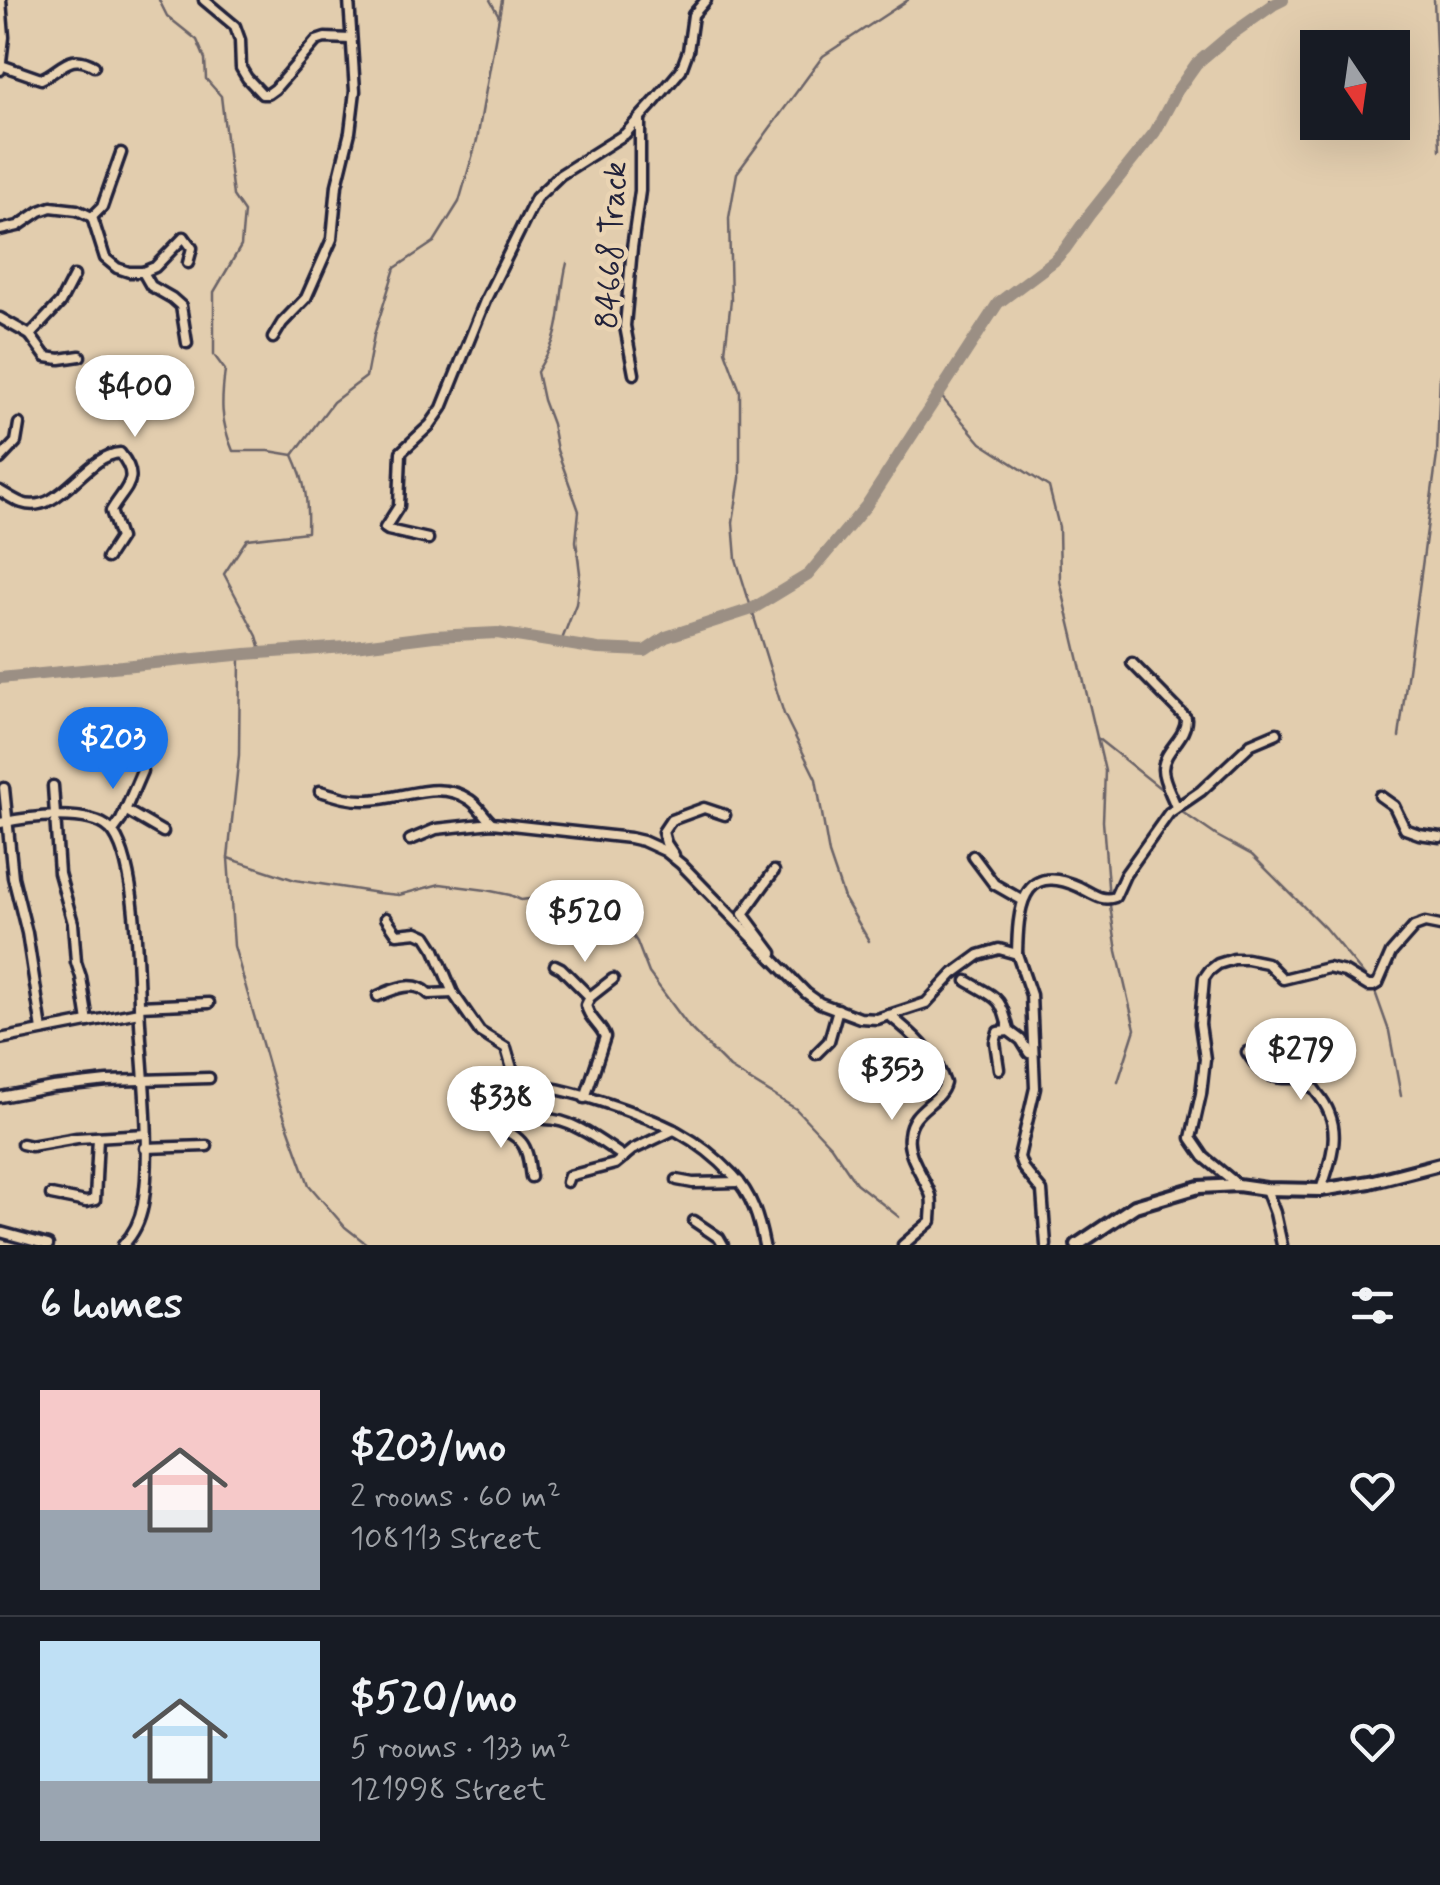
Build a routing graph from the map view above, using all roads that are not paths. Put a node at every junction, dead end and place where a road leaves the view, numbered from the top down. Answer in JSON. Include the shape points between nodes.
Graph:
{"nodes":[{"id":1,"x":1,"y":0,"type":"edge"},
{"id":2,"x":204,"y":0,"type":"edge"},
{"id":3,"x":349,"y":0,"type":"edge"},
{"id":4,"x":706,"y":0,"type":"edge"},
{"id":5,"x":351,"y":40,"type":"junction"},
{"id":6,"x":94,"y":66,"type":"dead end"},
{"id":7,"x":1,"y":67,"type":"edge"},
{"id":8,"x":640,"y":119,"type":"junction"},
{"id":9,"x":121,"y":153,"type":"dead end"},
{"id":10,"x":92,"y":218,"type":"junction"},
{"id":11,"x":0,"y":230,"type":"edge"},
{"id":12,"x":188,"y":263,"type":"dead end"},
{"id":13,"x":143,"y":272,"type":"junction"},
{"id":14,"x":74,"y":276,"type":"dead end"},
{"id":15,"x":0,"y":318,"type":"edge"},
{"id":16,"x":30,"y":334,"type":"junction"},
{"id":17,"x":273,"y":338,"type":"dead end"},
{"id":18,"x":187,"y":343,"type":"dead end"},
{"id":19,"x":80,"y":356,"type":"dead end"},
{"id":20,"x":634,"y":374,"type":"dead end"},
{"id":21,"x":19,"y":424,"type":"dead end"},
{"id":22,"x":0,"y":459,"type":"edge"},
{"id":23,"x":0,"y":491,"type":"edge"},
{"id":24,"x":428,"y":539,"type":"dead end"},
{"id":25,"x":107,"y":558,"type":"dead end"},
{"id":26,"x":1132,"y":663,"type":"dead end"},
{"id":27,"x":1277,"y":732,"type":"dead end"},
{"id":28,"x":142,"y":771,"type":"dead end"},
{"id":29,"x":53,"y":786,"type":"dead end"},
{"id":30,"x":4,"y":788,"type":"dead end"},
{"id":31,"x":320,"y":791,"type":"dead end"},
{"id":32,"x":1380,"y":796,"type":"dead end"},
{"id":33,"x":1176,"y":807,"type":"junction"},
{"id":34,"x":125,"y":810,"type":"junction"},
{"id":35,"x":725,"y":816,"type":"dead end"},
{"id":36,"x":55,"y":817,"type":"junction"},
{"id":37,"x":4,"y":822,"type":"edge"},
{"id":38,"x":492,"y":823,"type":"junction"},
{"id":39,"x":113,"y":832,"type":"junction"},
{"id":40,"x":163,"y":832,"type":"dead end"},
{"id":41,"x":1440,"y":837,"type":"edge"},
{"id":42,"x":410,"y":840,"type":"dead end"},
{"id":43,"x":973,"y":856,"type":"dead end"},
{"id":44,"x":675,"y":859,"type":"junction"},
{"id":45,"x":774,"y":872,"type":"dead end"},
{"id":46,"x":1022,"y":900,"type":"junction"},
{"id":47,"x":386,"y":918,"type":"dead end"},
{"id":48,"x":1440,"y":926,"type":"edge"},
{"id":49,"x":1016,"y":954,"type":"junction"},
{"id":50,"x":555,"y":965,"type":"dead end"},
{"id":51,"x":782,"y":969,"type":"junction"},
{"id":52,"x":613,"y":979,"type":"dead end"},
{"id":53,"x":968,"y":981,"type":"dead end"},
{"id":54,"x":453,"y":993,"type":"junction"},
{"id":55,"x":378,"y":996,"type":"dead end"},
{"id":56,"x":590,"y":997,"type":"junction"},
{"id":57,"x":209,"y":1002,"type":"dead end"},
{"id":58,"x":139,"y":1009,"type":"junction"},
{"id":59,"x":838,"y":1009,"type":"junction"},
{"id":60,"x":889,"y":1015,"type":"junction"},
{"id":61,"x":88,"y":1022,"type":"junction"},
{"id":62,"x":42,"y":1030,"type":"junction"},
{"id":63,"x":1009,"y":1032,"type":"junction"},
{"id":64,"x":0,"y":1039,"type":"edge"},
{"id":65,"x":1246,"y":1052,"type":"dead end"},
{"id":66,"x":816,"y":1054,"type":"dead end"},
{"id":67,"x":1033,"y":1060,"type":"junction"},
{"id":68,"x":999,"y":1070,"type":"dead end"},
{"id":69,"x":209,"y":1078,"type":"dead end"},
{"id":70,"x":143,"y":1081,"type":"junction"},
{"id":71,"x":520,"y":1088,"type":"junction"},
{"id":72,"x":0,"y":1097,"type":"edge"},
{"id":73,"x":585,"y":1098,"type":"junction"},
{"id":74,"x":544,"y":1119,"type":"dead end"},
{"id":75,"x":674,"y":1130,"type":"junction"},
{"id":76,"x":146,"y":1134,"type":"junction"},
{"id":77,"x":98,"y":1137,"type":"junction"},
{"id":78,"x":22,"y":1144,"type":"dead end"},
{"id":79,"x":207,"y":1146,"type":"dead end"},
{"id":80,"x":145,"y":1148,"type":"junction"},
{"id":81,"x":624,"y":1157,"type":"junction"},
{"id":82,"x":1440,"y":1164,"type":"edge"},
{"id":83,"x":530,"y":1177,"type":"dead end"},
{"id":84,"x":676,"y":1180,"type":"dead end"},
{"id":85,"x":568,"y":1182,"type":"dead end"},
{"id":86,"x":739,"y":1182,"type":"junction"},
{"id":87,"x":1238,"y":1185,"type":"junction"},
{"id":88,"x":1266,"y":1189,"type":"junction"},
{"id":89,"x":1322,"y":1190,"type":"junction"},
{"id":90,"x":52,"y":1195,"type":"dead end"},
{"id":91,"x":694,"y":1221,"type":"dead end"},
{"id":92,"x":0,"y":1232,"type":"edge"},
{"id":93,"x":1090,"y":1241,"type":"edge"},
{"id":94,"x":24,"y":1242,"type":"edge"},
{"id":95,"x":126,"y":1244,"type":"edge"},
{"id":96,"x":48,"y":1245,"type":"edge"},
{"id":97,"x":723,"y":1245,"type":"edge"},
{"id":98,"x":764,"y":1245,"type":"edge"},
{"id":99,"x":903,"y":1245,"type":"edge"},
{"id":100,"x":1046,"y":1245,"type":"edge"},
{"id":101,"x":1077,"y":1245,"type":"edge"},
{"id":102,"x":1282,"y":1245,"type":"edge"}],
"edges":[{"from":1,"to":7,"type":"street"},
{"from":2,"to":5,"type":"street","via":[[234,26],[243,72],[265,94],[316,41]]},
{"from":3,"to":5,"type":"street"},
{"from":4,"to":8,"type":"street","via":[[693,16],[681,70]]},
{"from":5,"to":17,"type":"street","via":[[355,100],[332,239],[306,298]]},
{"from":6,"to":7,"type":"street","via":[[69,62],[41,78]]},
{"from":8,"to":20,"type":"street","name":"84668 Track","via":[[640,200],[625,326]]},
{"from":8,"to":24,"type":"street","via":[[540,192],[485,301],[442,408],[401,452],[399,506],[385,528]]},
{"from":9,"to":10,"type":"street"},
{"from":10,"to":11,"type":"street","via":[[51,207]]},
{"from":10,"to":13,"type":"street","via":[[105,258],[120,270]]},
{"from":12,"to":13,"type":"street","via":[[192,248],[184,237]]},
{"from":13,"to":18,"type":"street","via":[[181,306]]},
{"from":14,"to":16,"type":"street","via":[[60,303]]},
{"from":15,"to":16,"type":"street"},
{"from":16,"to":19,"type":"street","via":[[46,357]]},
{"from":21,"to":22,"type":"street","via":[[16,442]]},
{"from":23,"to":25,"type":"street","via":[[25,504],[44,502],[120,453],[132,477],[111,511],[120,538]]},
{"from":26,"to":33,"type":"street","via":[[1186,718],[1163,772]]},
{"from":27,"to":33,"type":"street","via":[[1251,744]]},
{"from":28,"to":34,"type":"street"},
{"from":29,"to":36,"type":"street"},
{"from":30,"to":37,"type":"street"},
{"from":31,"to":38,"type":"street","via":[[369,800],[446,791],[468,798]]},
{"from":32,"to":41,"type":"street","via":[[1394,806],[1405,829]]},
{"from":33,"to":46,"type":"street","via":[[1116,897],[1051,880]]},
{"from":34,"to":39,"type":"street"},
{"from":34,"to":40,"type":"street"},
{"from":35,"to":44,"type":"street","via":[[704,808],[671,820],[664,832]]},
{"from":36,"to":37,"type":"street"},
{"from":36,"to":39,"type":"street","via":[[86,816]]},
{"from":36,"to":61,"type":"street"},
{"from":37,"to":62,"type":"street"},
{"from":38,"to":42,"type":"street","via":[[436,828]]},
{"from":38,"to":44,"type":"street","via":[[630,838]]},
{"from":39,"to":58,"type":"street","via":[[128,873]]},
{"from":43,"to":46,"type":"street","via":[[994,884]]},
{"from":44,"to":51,"type":"street"},
{"from":45,"to":51,"type":"street","via":[[743,914]]},
{"from":46,"to":49,"type":"street"},
{"from":47,"to":54,"type":"street","via":[[397,934],[426,936]]},
{"from":48,"to":87,"type":"street","via":[[1414,927],[1374,986],[1328,968],[1283,980],[1267,963],[1246,959],[1226,960],[1206,974],[1200,1021],[1205,1059],[1191,1138]]},
{"from":49,"to":60,"type":"street","via":[[999,949],[979,955],[926,1003]]},
{"from":49,"to":67,"type":"street","via":[[1031,994]]},
{"from":50,"to":56,"type":"street"},
{"from":51,"to":59,"type":"street","via":[[813,998]]},
{"from":52,"to":56,"type":"street"},
{"from":53,"to":63,"type":"street","via":[[1006,1010]]},
{"from":54,"to":55,"type":"street","via":[[430,994],[414,986]]},
{"from":54,"to":71,"type":"street","via":[[480,1032],[506,1048]]},
{"from":56,"to":73,"type":"street","via":[[586,1006],[605,1037]]},
{"from":57,"to":58,"type":"street"},
{"from":58,"to":61,"type":"street"},
{"from":58,"to":70,"type":"street"},
{"from":59,"to":60,"type":"street","via":[[860,1018]]},
{"from":59,"to":66,"type":"street","via":[[829,1042]]},
{"from":60,"to":99,"type":"street","via":[[936,1062],[944,1083],[909,1132],[932,1207],[930,1221]]},
{"from":61,"to":62,"type":"street"},
{"from":62,"to":64,"type":"street"},
{"from":63,"to":67,"type":"street"},
{"from":63,"to":68,"type":"street","via":[[995,1036]]},
{"from":65,"to":89,"type":"street","via":[[1270,1076],[1305,1080],[1328,1106],[1334,1138]]},
{"from":67,"to":100,"type":"street","via":[[1035,1095],[1019,1157],[1044,1194]]},
{"from":69,"to":70,"type":"street"},
{"from":70,"to":72,"type":"street"},
{"from":70,"to":76,"type":"street"},
{"from":71,"to":73,"type":"street"},
{"from":71,"to":83,"type":"street","via":[[502,1098],[492,1120],[520,1141]]},
{"from":73,"to":75,"type":"street"},
{"from":74,"to":81,"type":"street","via":[[584,1132]]},
{"from":75,"to":81,"type":"street"},
{"from":75,"to":86,"type":"street"},
{"from":76,"to":77,"type":"street"},
{"from":76,"to":80,"type":"street"},
{"from":77,"to":78,"type":"street"},
{"from":77,"to":90,"type":"street","via":[[95,1200]]},
{"from":79,"to":80,"type":"street"},
{"from":80,"to":95,"type":"street","via":[[143,1205]]},
{"from":81,"to":85,"type":"street","via":[[608,1168],[573,1174]]},
{"from":82,"to":89,"type":"street"},
{"from":84,"to":86,"type":"street"},
{"from":86,"to":98,"type":"street","via":[[757,1213]]},
{"from":87,"to":88,"type":"street"},
{"from":87,"to":93,"type":"street","via":[[1199,1187],[1135,1206]]},
{"from":88,"to":89,"type":"street"},
{"from":88,"to":102,"type":"street"},
{"from":91,"to":97,"type":"street"},
{"from":92,"to":94,"type":"street"},
{"from":93,"to":101,"type":"street"},
{"from":94,"to":96,"type":"street"}]}
